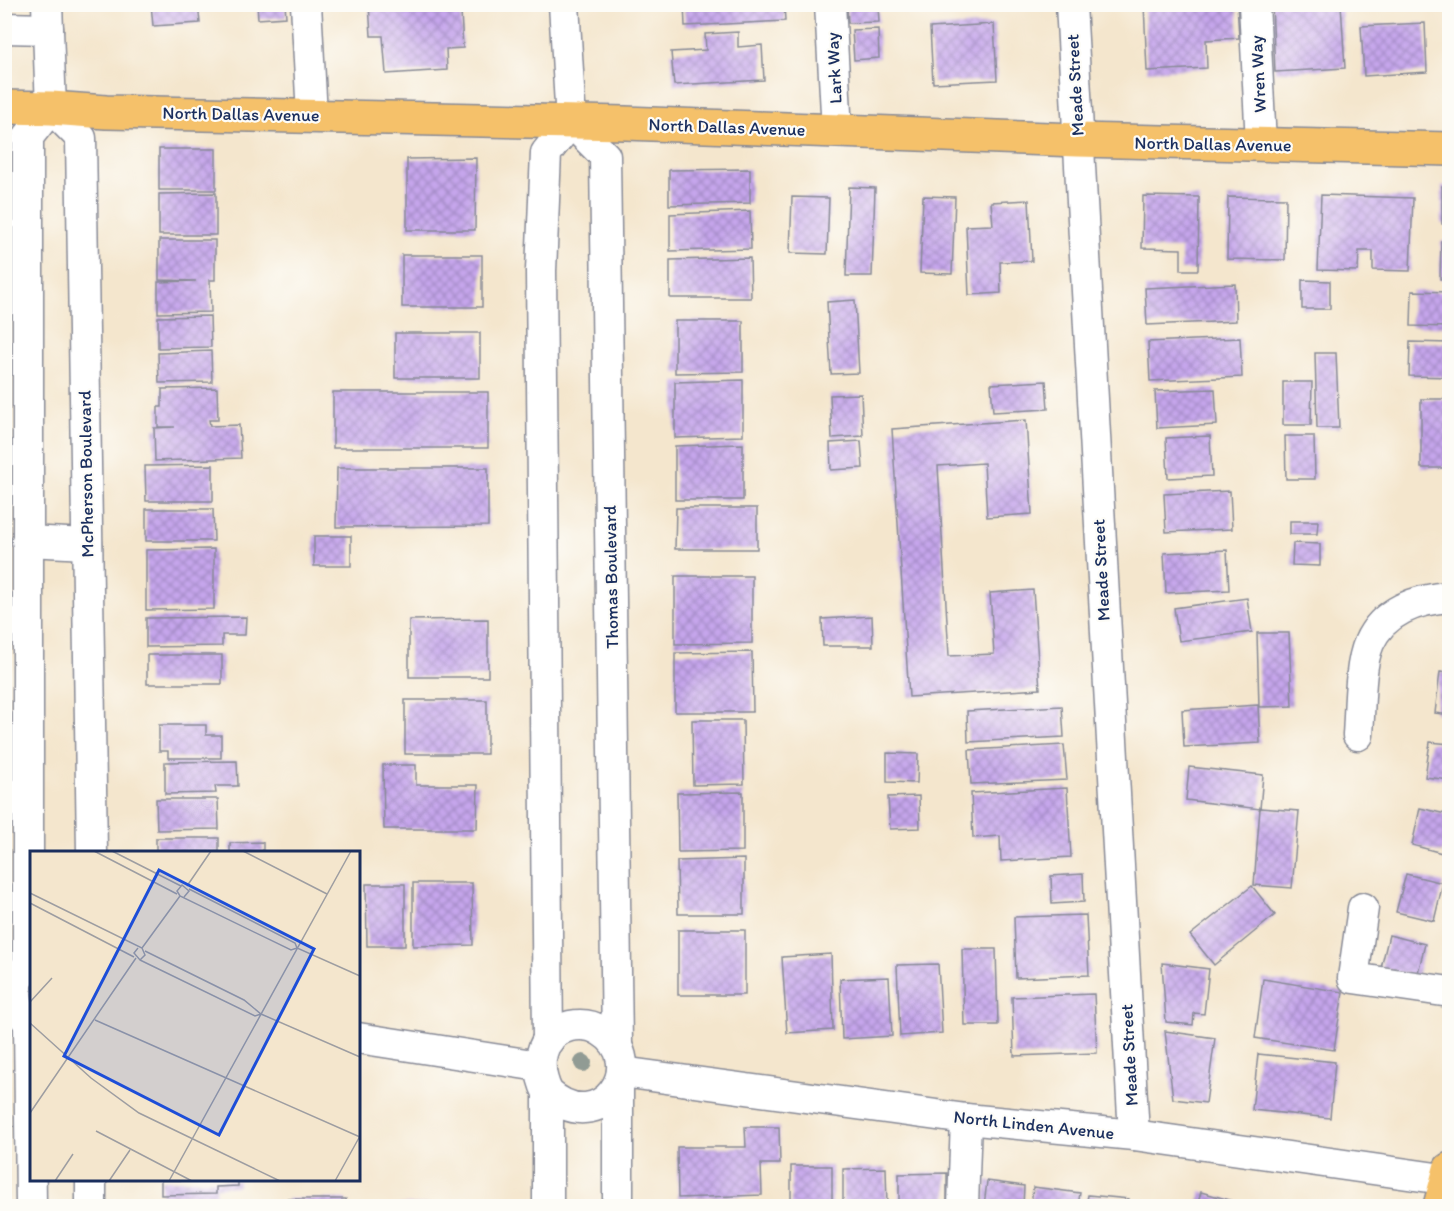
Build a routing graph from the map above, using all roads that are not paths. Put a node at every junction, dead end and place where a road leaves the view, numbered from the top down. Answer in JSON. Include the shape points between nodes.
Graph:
{"nodes":[{"id":1,"x":306,"y":4,"type":"edge"},
{"id":2,"x":564,"y":4,"type":"edge"},
{"id":3,"x":830,"y":4,"type":"edge"},
{"id":4,"x":1071,"y":4,"type":"edge"},
{"id":5,"x":1254,"y":4,"type":"edge"},
{"id":6,"x":48,"y":17,"type":"edge"},
{"id":7,"x":4,"y":28,"type":"edge"},
{"id":8,"x":4,"y":107,"type":"edge"},
{"id":9,"x":51,"y":108,"type":"junction"},
{"id":10,"x":312,"y":116,"type":"junction"},
{"id":11,"x":571,"y":122,"type":"junction"},
{"id":12,"x":837,"y":131,"type":"junction"},
{"id":13,"x":1078,"y":140,"type":"junction"},
{"id":14,"x":1261,"y":144,"type":"junction"},
{"id":15,"x":1449,"y":149,"type":"edge"},
{"id":16,"x":27,"y":541,"type":"junction"},
{"id":17,"x":87,"y":543,"type":"junction"},
{"id":18,"x":1449,"y":597,"type":"edge"},
{"id":19,"x":1358,"y":735,"type":"dead end"},
{"id":20,"x":92,"y":851,"type":"edge"},
{"id":21,"x":1363,"y":908,"type":"dead end"},
{"id":22,"x":20,"y":974,"type":"edge"},
{"id":23,"x":1449,"y":992,"type":"edge"},
{"id":24,"x":30,"y":1024,"type":"edge"},
{"id":25,"x":360,"y":1038,"type":"edge"},
{"id":26,"x":548,"y":1058,"type":"junction"},
{"id":27,"x":615,"y":1067,"type":"junction"},
{"id":28,"x":966,"y":1119,"type":"junction"},
{"id":29,"x":1134,"y":1135,"type":"junction"},
{"id":30,"x":31,"y":1181,"type":"edge"},
{"id":31,"x":91,"y":1181,"type":"edge"},
{"id":32,"x":1446,"y":1184,"type":"edge"},
{"id":33,"x":31,"y":1206,"type":"edge"},
{"id":34,"x":91,"y":1206,"type":"edge"},
{"id":35,"x":548,"y":1206,"type":"edge"},
{"id":36,"x":618,"y":1206,"type":"edge"},
{"id":37,"x":963,"y":1206,"type":"edge"}],
"edges":[{"from":1,"to":10,"type":"street"},
{"from":2,"to":11,"type":"street"},
{"from":3,"to":12,"type":"street","name":"Lark Way"},
{"from":4,"to":13,"type":"street","name":"Meade Street"},
{"from":5,"to":14,"type":"street","name":"Wren Way"},
{"from":6,"to":7,"type":"street"},
{"from":6,"to":9,"type":"street"},
{"from":8,"to":9,"type":"main road","name":"North Dallas Avenue"},
{"from":9,"to":10,"type":"main road","name":"North Dallas Avenue"},
{"from":9,"to":16,"type":"street","via":[[28,137]]},
{"from":9,"to":17,"type":"street","name":"McPherson Boulevard","via":[[81,138]]},
{"from":10,"to":11,"type":"main road","name":"North Dallas Avenue"},
{"from":11,"to":12,"type":"main road","name":"North Dallas Avenue"},
{"from":11,"to":26,"type":"street","via":[[546,153],[541,271]]},
{"from":11,"to":27,"type":"street","name":"Thomas Boulevard","via":[[605,156]]},
{"from":12,"to":13,"type":"main road","name":"North Dallas Avenue"},
{"from":13,"to":14,"type":"main road","name":"North Dallas Avenue"},
{"from":13,"to":29,"type":"street","name":"Meade Street"},
{"from":14,"to":15,"type":"main road","name":"North Dallas Avenue"},
{"from":16,"to":17,"type":"street"},
{"from":16,"to":22,"type":"street"},
{"from":17,"to":20,"type":"street","name":"McPherson Boulevard"},
{"from":18,"to":19,"type":"street","via":[[1419,601],[1398,611],[1369,642]]},
{"from":21,"to":23,"type":"street","via":[[1353,978]]},
{"from":22,"to":24,"type":"street","via":[[18,1006]]},
{"from":25,"to":26,"type":"street","name":"North Linden Avenue"},
{"from":26,"to":27,"type":"street","name":"North Linden Avenue","via":[[570,1026],[584,1025],[596,1028]]},
{"from":26,"to":27,"type":"street","name":"North Linden Avenue","via":[[558,1102],[571,1107],[598,1105]]},
{"from":26,"to":35,"type":"street"},
{"from":27,"to":28,"type":"street","name":"North Linden Avenue"},
{"from":27,"to":36,"type":"street","name":"Thomas Boulevard"},
{"from":28,"to":29,"type":"street","name":"North Linden Avenue"},
{"from":28,"to":37,"type":"street"},
{"from":29,"to":32,"type":"street","name":"North Linden Avenue"},
{"from":30,"to":33,"type":"street"},
{"from":31,"to":34,"type":"street"}]}
